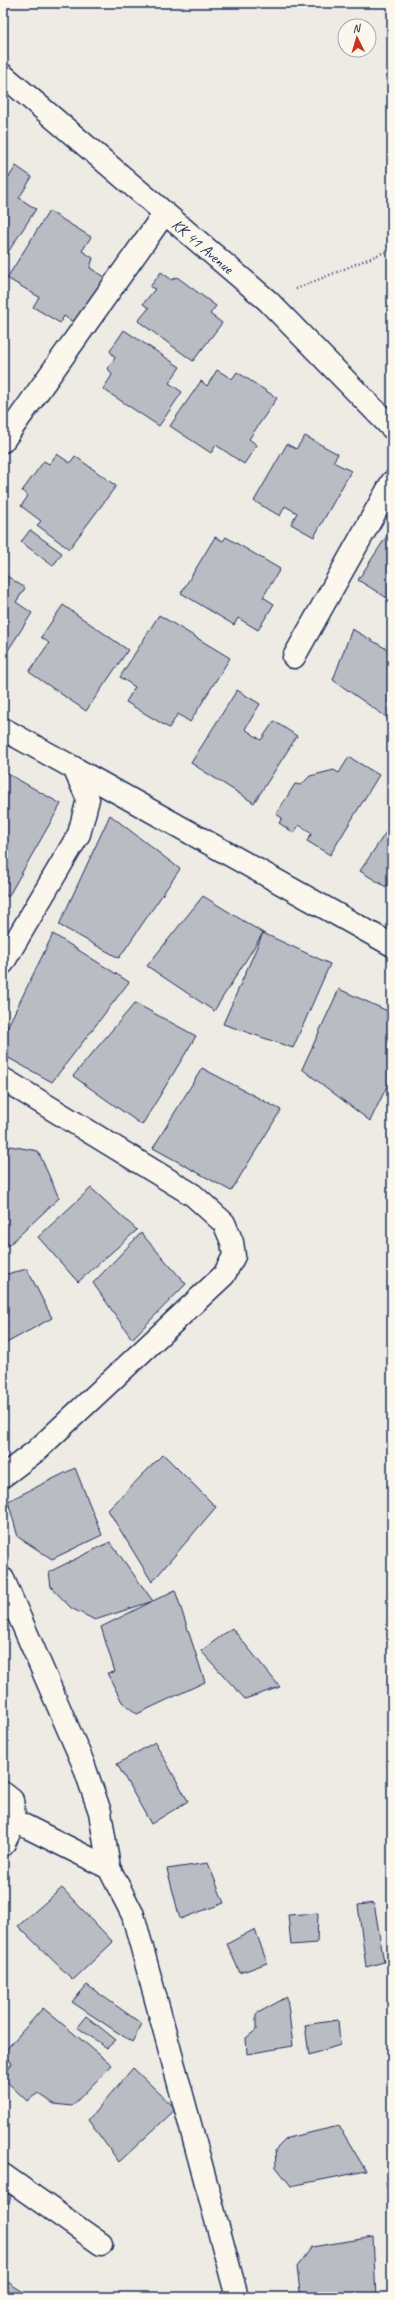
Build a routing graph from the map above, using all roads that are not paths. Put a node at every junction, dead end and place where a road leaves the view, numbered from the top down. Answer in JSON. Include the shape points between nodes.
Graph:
{"nodes":[{"id":1,"x":3,"y":75,"type":"edge"},
{"id":2,"x":164,"y":214,"type":"junction"},
{"id":3,"x":392,"y":428,"type":"edge"},
{"id":4,"x":3,"y":440,"type":"edge"},
{"id":5,"x":392,"y":482,"type":"edge"},
{"id":6,"x":294,"y":657,"type":"dead end"},
{"id":7,"x":3,"y":729,"type":"edge"},
{"id":8,"x":74,"y":768,"type":"junction"},
{"id":9,"x":392,"y":945,"type":"edge"},
{"id":10,"x":3,"y":963,"type":"edge"},
{"id":11,"x":3,"y":1079,"type":"edge"},
{"id":12,"x":4,"y":1474,"type":"edge"},
{"id":13,"x":3,"y":1579,"type":"edge"},
{"id":14,"x":3,"y":1793,"type":"edge"},
{"id":15,"x":14,"y":1821,"type":"junction"},
{"id":16,"x":3,"y":1845,"type":"edge"},
{"id":17,"x":109,"y":1868,"type":"junction"},
{"id":18,"x":3,"y":2175,"type":"edge"},
{"id":19,"x":101,"y":2244,"type":"dead end"},
{"id":20,"x":237,"y":2297,"type":"edge"}],
"edges":[{"from":1,"to":2,"type":"street","name":"KK 41 Avenue"},
{"from":2,"to":3,"type":"street","name":"KK 41 Avenue","via":[[268,301]]},
{"from":2,"to":4,"type":"street"},
{"from":5,"to":6,"type":"street"},
{"from":7,"to":8,"type":"street"},
{"from":8,"to":9,"type":"street"},
{"from":8,"to":10,"type":"street","via":[[88,799],[79,834]]},
{"from":11,"to":12,"type":"street","via":[[193,1196],[224,1223],[232,1242],[234,1256],[224,1275],[36,1451]]},
{"from":13,"to":17,"type":"street","via":[[83,1763],[100,1812]]},
{"from":14,"to":15,"type":"street","via":[[12,1800]]},
{"from":15,"to":16,"type":"street"},
{"from":15,"to":17,"type":"street"},
{"from":17,"to":20,"type":"street","via":[[133,1915]]},
{"from":18,"to":19,"type":"street"}]}
